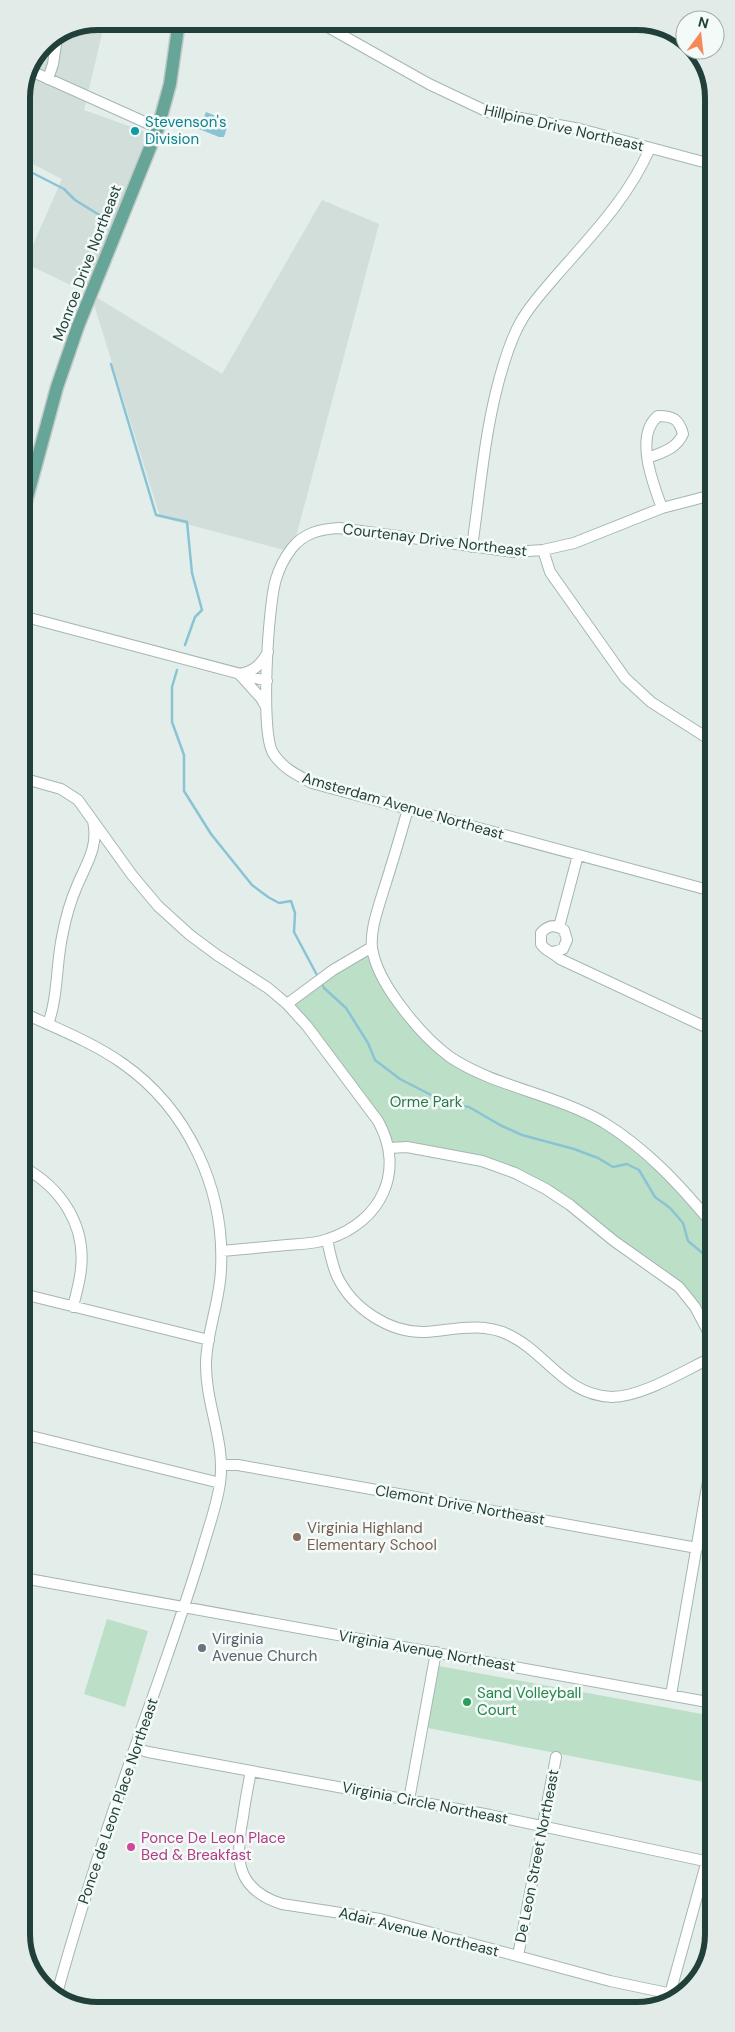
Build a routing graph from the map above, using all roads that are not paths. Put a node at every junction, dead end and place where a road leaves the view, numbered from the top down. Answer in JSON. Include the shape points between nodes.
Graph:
{"nodes":[{"id":1,"x":178,"y":30,"type":"edge"},
{"id":2,"x":333,"y":30,"type":"edge"},
{"id":3,"x":56,"y":45,"type":"edge"},
{"id":4,"x":35,"y":73,"type":"edge"},
{"id":5,"x":48,"y":79,"type":"junction"},
{"id":6,"x":158,"y":128,"type":"junction"},
{"id":7,"x":650,"y":148,"type":"junction"},
{"id":8,"x":705,"y":162,"type":"edge"},
{"id":9,"x":648,"y":458,"type":"junction"},
{"id":10,"x":30,"y":488,"type":"edge"},
{"id":11,"x":705,"y":497,"type":"edge"},
{"id":12,"x":662,"y":508,"type":"junction"},
{"id":13,"x":472,"y":547,"type":"junction"},
{"id":14,"x":543,"y":550,"type":"junction"},
{"id":15,"x":30,"y":618,"type":"edge"},
{"id":16,"x":269,"y":650,"type":"junction"},
{"id":17,"x":239,"y":674,"type":"junction"},
{"id":18,"x":267,"y":681,"type":"junction"},
{"id":19,"x":266,"y":707,"type":"junction"},
{"id":20,"x":705,"y":737,"type":"edge"},
{"id":21,"x":30,"y":780,"type":"edge"},
{"id":22,"x":408,"y":809,"type":"junction"},
{"id":23,"x":92,"y":818,"type":"junction"},
{"id":24,"x":578,"y":855,"type":"junction"},
{"id":25,"x":705,"y":889,"type":"edge"},
{"id":26,"x":560,"y":927,"type":"junction"},
{"id":27,"x":372,"y":947,"type":"junction"},
{"id":28,"x":553,"y":952,"type":"junction"},
{"id":29,"x":287,"y":1004,"type":"junction"},
{"id":30,"x":30,"y":1016,"type":"edge"},
{"id":31,"x":48,"y":1024,"type":"junction"},
{"id":32,"x":705,"y":1027,"type":"edge"},
{"id":33,"x":389,"y":1148,"type":"junction"},
{"id":34,"x":30,"y":1170,"type":"edge"},
{"id":35,"x":705,"y":1216,"type":"edge"},
{"id":36,"x":327,"y":1240,"type":"junction"},
{"id":37,"x":222,"y":1251,"type":"junction"},
{"id":38,"x":30,"y":1296,"type":"edge"},
{"id":39,"x":73,"y":1307,"type":"junction"},
{"id":40,"x":705,"y":1326,"type":"edge"},
{"id":41,"x":208,"y":1340,"type":"junction"},
{"id":42,"x":705,"y":1361,"type":"edge"},
{"id":43,"x":30,"y":1436,"type":"edge"},
{"id":44,"x":222,"y":1465,"type":"junction"},
{"id":45,"x":220,"y":1483,"type":"junction"},
{"id":46,"x":705,"y":1499,"type":"edge"},
{"id":47,"x":697,"y":1548,"type":"junction"},
{"id":48,"x":30,"y":1579,"type":"edge"},
{"id":49,"x":185,"y":1607,"type":"junction"},
{"id":50,"x":436,"y":1652,"type":"junction"},
{"id":51,"x":671,"y":1695,"type":"junction"},
{"id":52,"x":705,"y":1701,"type":"edge"},
{"id":53,"x":135,"y":1748,"type":"junction"},
{"id":54,"x":556,"y":1757,"type":"dead end"},
{"id":55,"x":251,"y":1771,"type":"junction"},
{"id":56,"x":409,"y":1800,"type":"junction"},
{"id":57,"x":543,"y":1825,"type":"junction"},
{"id":58,"x":705,"y":1861,"type":"edge"},
{"id":59,"x":705,"y":1880,"type":"edge"},
{"id":60,"x":518,"y":1956,"type":"junction"},
{"id":61,"x":58,"y":1989,"type":"edge"},
{"id":62,"x":673,"y":1992,"type":"edge"},
{"id":63,"x":666,"y":1995,"type":"edge"}],
"edges":[{"from":1,"to":6,"type":"main road","name":"Monroe Drive Northeast","via":[[170,84]]},
{"from":2,"to":7,"type":"street","name":"Hillpine Drive Northeast","via":[[429,84],[488,112],[580,129]]},
{"from":3,"to":5,"type":"street"},
{"from":4,"to":5,"type":"street"},
{"from":5,"to":6,"type":"street"},
{"from":6,"to":10,"type":"main road","name":"Monroe Drive Northeast","via":[[78,326]]},
{"from":7,"to":8,"type":"street","name":"Hillpine Drive Northeast"},
{"from":7,"to":13,"type":"street","via":[[618,204],[542,293],[514,334],[490,418]]},
{"from":9,"to":9,"type":"street","via":[[646,441],[651,422],[658,416],[674,417],[683,434],[680,442],[674,448]]},
{"from":9,"to":12,"type":"street"},
{"from":11,"to":12,"type":"street","name":"Courtenay Drive Northeast"},
{"from":12,"to":14,"type":"street","name":"Courtenay Drive Northeast","via":[[574,543]]},
{"from":13,"to":14,"type":"street","name":"Courtenay Drive Northeast","via":[[514,552]]},
{"from":13,"to":16,"type":"street","name":"Courtenay Drive Northeast","via":[[339,528],[311,533],[291,549],[276,579]]},
{"from":14,"to":20,"type":"street","via":[[550,572],[625,678],[651,702]]},
{"from":15,"to":17,"type":"street"},
{"from":16,"to":17,"type":"street","via":[[260,665]]},
{"from":16,"to":18,"type":"street","name":"Courtenay Drive Northeast"},
{"from":17,"to":18,"type":"street"},
{"from":17,"to":19,"type":"street"},
{"from":18,"to":19,"type":"street","name":"Amsterdam Avenue Northeast"},
{"from":19,"to":22,"type":"street","name":"Amsterdam Avenue Northeast","via":[[267,738],[272,752],[296,775]]},
{"from":21,"to":23,"type":"street","via":[[71,794]]},
{"from":22,"to":24,"type":"street","name":"Amsterdam Avenue Northeast"},
{"from":22,"to":27,"type":"street","via":[[376,920]]},
{"from":23,"to":29,"type":"street","via":[[158,906],[190,935]]},
{"from":23,"to":31,"type":"street","via":[[95,844],[75,891],[62,936],[54,1006]]},
{"from":24,"to":25,"type":"street","name":"Amsterdam Avenue Northeast"},
{"from":24,"to":26,"type":"street"},
{"from":26,"to":28,"type":"street","via":[[567,940],[563,949]]},
{"from":26,"to":28,"type":"street","via":[[549,926],[541,933],[541,944]]},
{"from":27,"to":29,"type":"street","via":[[332,970]]},
{"from":27,"to":35,"type":"street","via":[[381,975],[395,999],[418,1028],[450,1057],[472,1069],[572,1106],[625,1137],[671,1176]]},
{"from":28,"to":32,"type":"street","via":[[560,959]]},
{"from":29,"to":33,"type":"street","via":[[378,1121]]},
{"from":30,"to":31,"type":"street","name":"Ponce de Leon Place Northeast"},
{"from":31,"to":37,"type":"street","name":"Ponce de Leon Place Northeast","via":[[121,1062],[171,1110],[194,1144],[208,1178],[218,1214]]},
{"from":33,"to":36,"type":"street","via":[[390,1176],[380,1200],[355,1226]]},
{"from":33,"to":40,"type":"street","via":[[407,1147],[482,1161],[546,1189],[679,1287]]},
{"from":34,"to":39,"type":"street","via":[[55,1190],[76,1224],[82,1255]]},
{"from":36,"to":37,"type":"street"},
{"from":36,"to":42,"type":"street","via":[[333,1266],[343,1287],[375,1318],[414,1332],[472,1327],[503,1332],[532,1348],[568,1383],[591,1394],[613,1397],[636,1393]]},
{"from":37,"to":41,"type":"street","name":"Ponce de Leon Place Northeast","via":[[219,1291]]},
{"from":38,"to":39,"type":"street"},
{"from":39,"to":41,"type":"street"},
{"from":41,"to":44,"type":"street","name":"Ponce de Leon Place Northeast","via":[[207,1385],[220,1440]]},
{"from":43,"to":45,"type":"street"},
{"from":44,"to":45,"type":"street","name":"Ponce de Leon Place Northeast"},
{"from":44,"to":47,"type":"street","name":"Clemont Drive Northeast","via":[[238,1465]]},
{"from":45,"to":49,"type":"street","name":"Ponce de Leon Place Northeast"},
{"from":46,"to":47,"type":"street"},
{"from":47,"to":51,"type":"street"},
{"from":48,"to":49,"type":"street","name":"Virginia Avenue Northeast"},
{"from":49,"to":50,"type":"street","name":"Virginia Avenue Northeast"},
{"from":49,"to":53,"type":"street","name":"Ponce de Leon Place Northeast"},
{"from":50,"to":51,"type":"street","name":"Virginia Avenue Northeast"},
{"from":50,"to":56,"type":"street"},
{"from":51,"to":52,"type":"street","name":"Virginia Avenue Northeast"},
{"from":53,"to":55,"type":"street","name":"Virginia Circle Northeast"},
{"from":53,"to":61,"type":"street","name":"Ponce de Leon Place Northeast"},
{"from":54,"to":57,"type":"street","name":"De Leon Street Northeast"},
{"from":55,"to":56,"type":"street","name":"Virginia Circle Northeast"},
{"from":55,"to":60,"type":"street","name":"Adair Avenue Northeast","via":[[238,1853],[245,1877],[262,1895],[282,1904],[380,1919]]},
{"from":56,"to":57,"type":"street","name":"Virginia Circle Northeast"},
{"from":57,"to":58,"type":"street","name":"Virginia Circle Northeast"},
{"from":57,"to":60,"type":"street","name":"De Leon Street Northeast"},
{"from":59,"to":62,"type":"street"},
{"from":60,"to":63,"type":"street","name":"Adair Avenue Northeast"}]}
